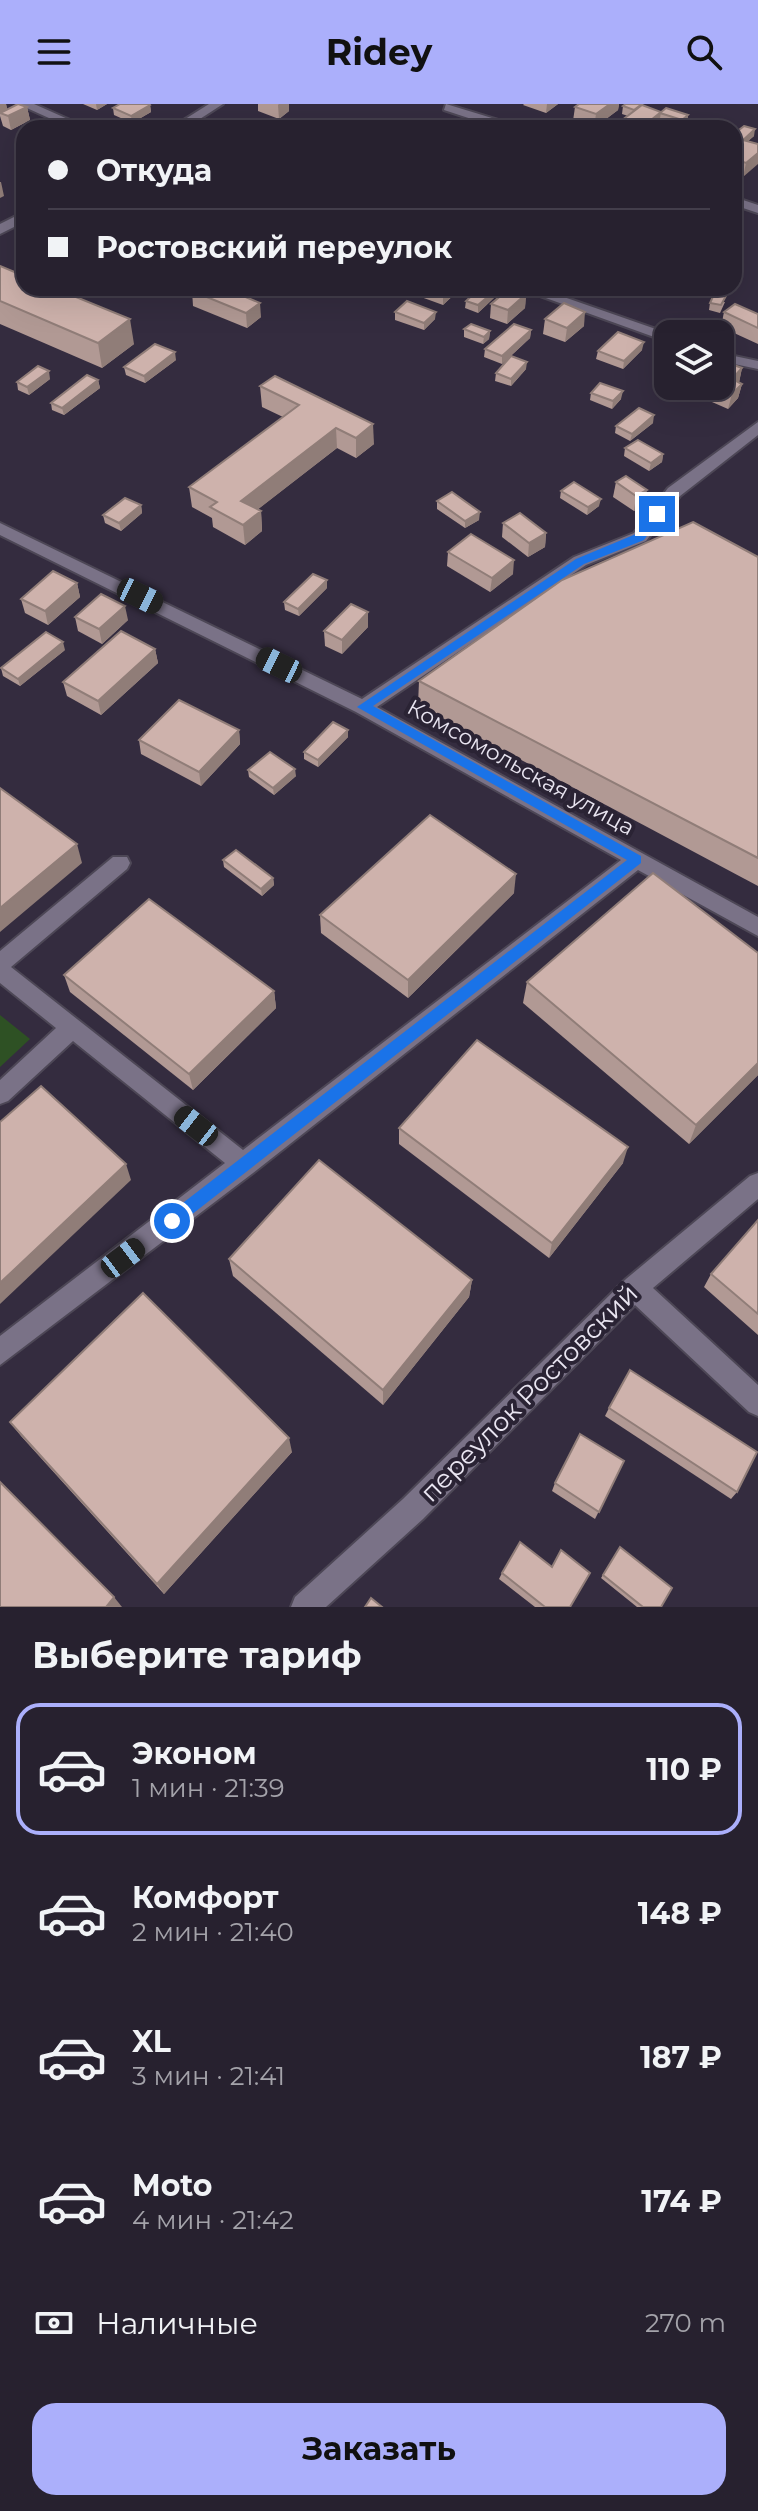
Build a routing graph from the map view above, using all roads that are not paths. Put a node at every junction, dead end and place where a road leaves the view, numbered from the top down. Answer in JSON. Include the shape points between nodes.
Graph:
{"nodes":[{"id":1,"x":24,"y":104,"type":"edge"},
{"id":2,"x":217,"y":104,"type":"edge"},
{"id":3,"x":448,"y":107,"type":"dead end"},
{"id":4,"x":63,"y":120,"type":"edge"},
{"id":5,"x":190,"y":120,"type":"edge"},
{"id":6,"x":487,"y":120,"type":"edge"},
{"id":7,"x":548,"y":296,"type":"edge"},
{"id":8,"x":654,"y":333,"type":"edge"},
{"id":9,"x":734,"y":360,"type":"edge"},
{"id":10,"x":758,"y":365,"type":"edge"},
{"id":11,"x":758,"y":427,"type":"edge"},
{"id":12,"x":0,"y":528,"type":"edge"},
{"id":13,"x":363,"y":707,"type":"junction"},
{"id":14,"x":637,"y":859,"type":"junction"},
{"id":15,"x":120,"y":863,"type":"dead end"},
{"id":16,"x":758,"y":927,"type":"edge"},
{"id":17,"x":0,"y":964,"type":"edge"},
{"id":18,"x":0,"y":971,"type":"edge"},
{"id":19,"x":72,"y":1028,"type":"junction"},
{"id":20,"x":0,"y":1094,"type":"edge"},
{"id":21,"x":245,"y":1165,"type":"junction"},
{"id":22,"x":758,"y":1184,"type":"edge"},
{"id":23,"x":635,"y":1288,"type":"junction"},
{"id":24,"x":0,"y":1352,"type":"edge"},
{"id":25,"x":758,"y":1403,"type":"edge"},
{"id":26,"x":305,"y":1607,"type":"edge"}],
"edges":[{"from":1,"to":4,"type":"street"},
{"from":2,"to":5,"type":"street"},
{"from":3,"to":6,"type":"street"},
{"from":7,"to":8,"type":"street"},
{"from":9,"to":10,"type":"street"},
{"from":11,"to":13,"type":"street","via":[[674,492],[640,537],[580,561]]},
{"from":12,"to":13,"type":"street","name":"Комсомольская улица"},
{"from":13,"to":14,"type":"street","name":"Комсомольская улица"},
{"from":14,"to":16,"type":"street","name":"Комсомольская улица"},
{"from":14,"to":21,"type":"street"},
{"from":15,"to":17,"type":"street"},
{"from":18,"to":19,"type":"street"},
{"from":19,"to":20,"type":"street"},
{"from":19,"to":21,"type":"street"},
{"from":21,"to":24,"type":"street"},
{"from":22,"to":23,"type":"street","name":"переулок Ростовский"},
{"from":23,"to":25,"type":"street"},
{"from":23,"to":26,"type":"street","name":"переулок Ростовский","via":[[413,1509]]}]}
